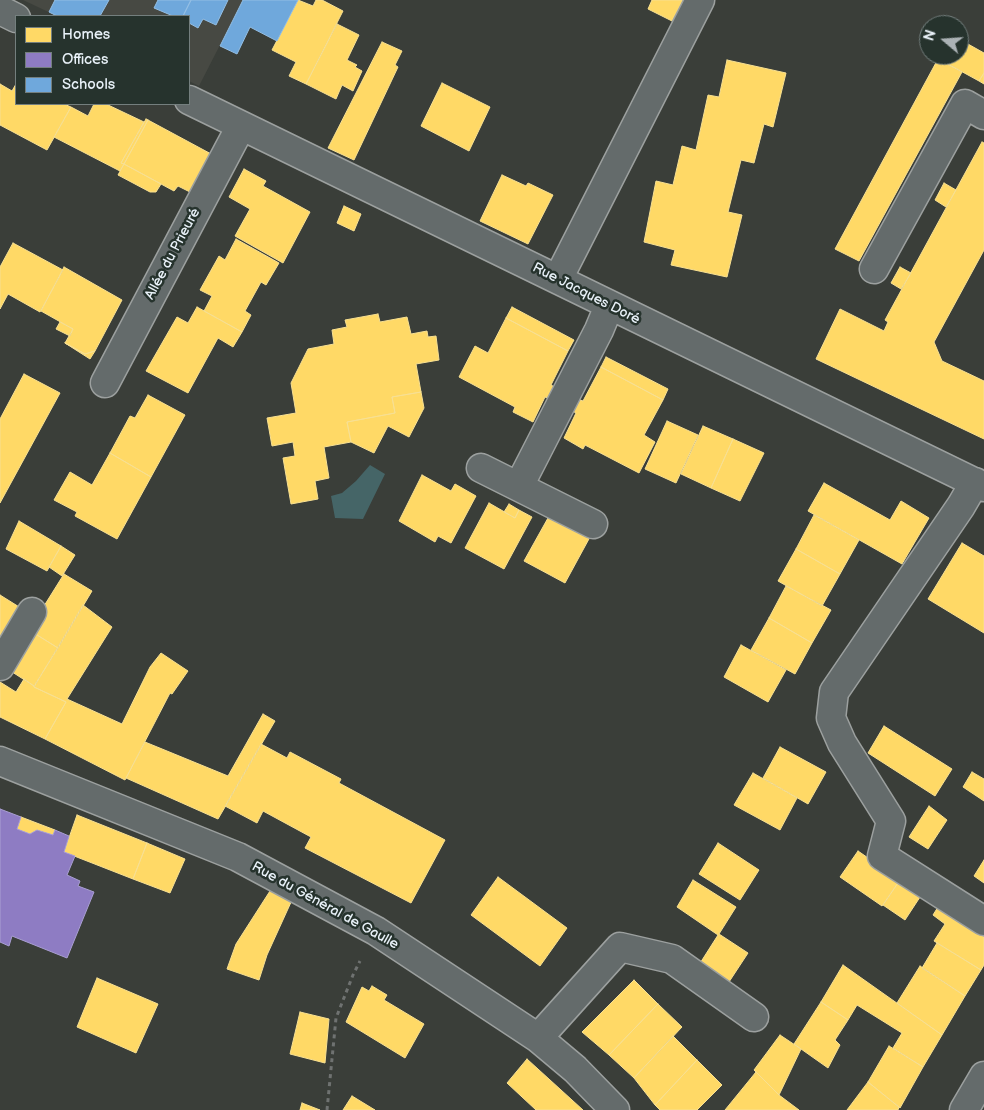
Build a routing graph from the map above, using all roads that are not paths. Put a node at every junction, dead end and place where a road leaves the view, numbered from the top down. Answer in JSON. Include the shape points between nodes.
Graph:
{"nodes":[{"id":1,"x":700,"y":0,"type":"edge"},
{"id":2,"x":190,"y":100,"type":"edge"},
{"id":3,"x":984,"y":114,"type":"edge"},
{"id":4,"x":241,"y":126,"type":"junction"},
{"id":5,"x":874,"y":269,"type":"dead end"},
{"id":6,"x":558,"y":279,"type":"junction"},
{"id":7,"x":609,"y":306,"type":"junction"},
{"id":8,"x":106,"y":383,"type":"dead end"},
{"id":9,"x":481,"y":468,"type":"dead end"},
{"id":10,"x":979,"y":485,"type":"edge"},
{"id":11,"x":519,"y":486,"type":"junction"},
{"id":12,"x":593,"y":524,"type":"dead end"},
{"id":13,"x":32,"y":612,"type":"dead end"},
{"id":14,"x":0,"y":666,"type":"edge"},
{"id":15,"x":0,"y":761,"type":"edge"},
{"id":16,"x":984,"y":921,"type":"edge"},
{"id":17,"x":754,"y":1017,"type":"dead end"},
{"id":18,"x":538,"y":1038,"type":"junction"},
{"id":19,"x":984,"y":1076,"type":"edge"},
{"id":20,"x":615,"y":1110,"type":"edge"},
{"id":21,"x":964,"y":1110,"type":"edge"}],
"edges":[{"from":1,"to":6,"type":"street"},
{"from":2,"to":4,"type":"street","name":"Rue Jacques Doré"},
{"from":3,"to":5,"type":"street","via":[[965,104]]},
{"from":4,"to":6,"type":"street","name":"Rue Jacques Doré"},
{"from":4,"to":8,"type":"street","name":"Allée du Prieuré"},
{"from":6,"to":7,"type":"street","name":"Rue Jacques Doré"},
{"from":7,"to":10,"type":"street","name":"Rue Jacques Doré"},
{"from":7,"to":11,"type":"street","via":[[600,330]]},
{"from":9,"to":11,"type":"street"},
{"from":10,"to":16,"type":"street","via":[[961,506],[834,692],[831,718],[842,743],[891,821],[882,856]]},
{"from":11,"to":12,"type":"street"},
{"from":13,"to":14,"type":"street"},
{"from":15,"to":18,"type":"street","name":"Rue du Général de Gaulle","via":[[238,857],[376,931]]},
{"from":17,"to":18,"type":"street","via":[[672,959],[620,947]]},
{"from":18,"to":20,"type":"street","name":"Rue du Général de Gaulle"},
{"from":19,"to":21,"type":"street"}]}
